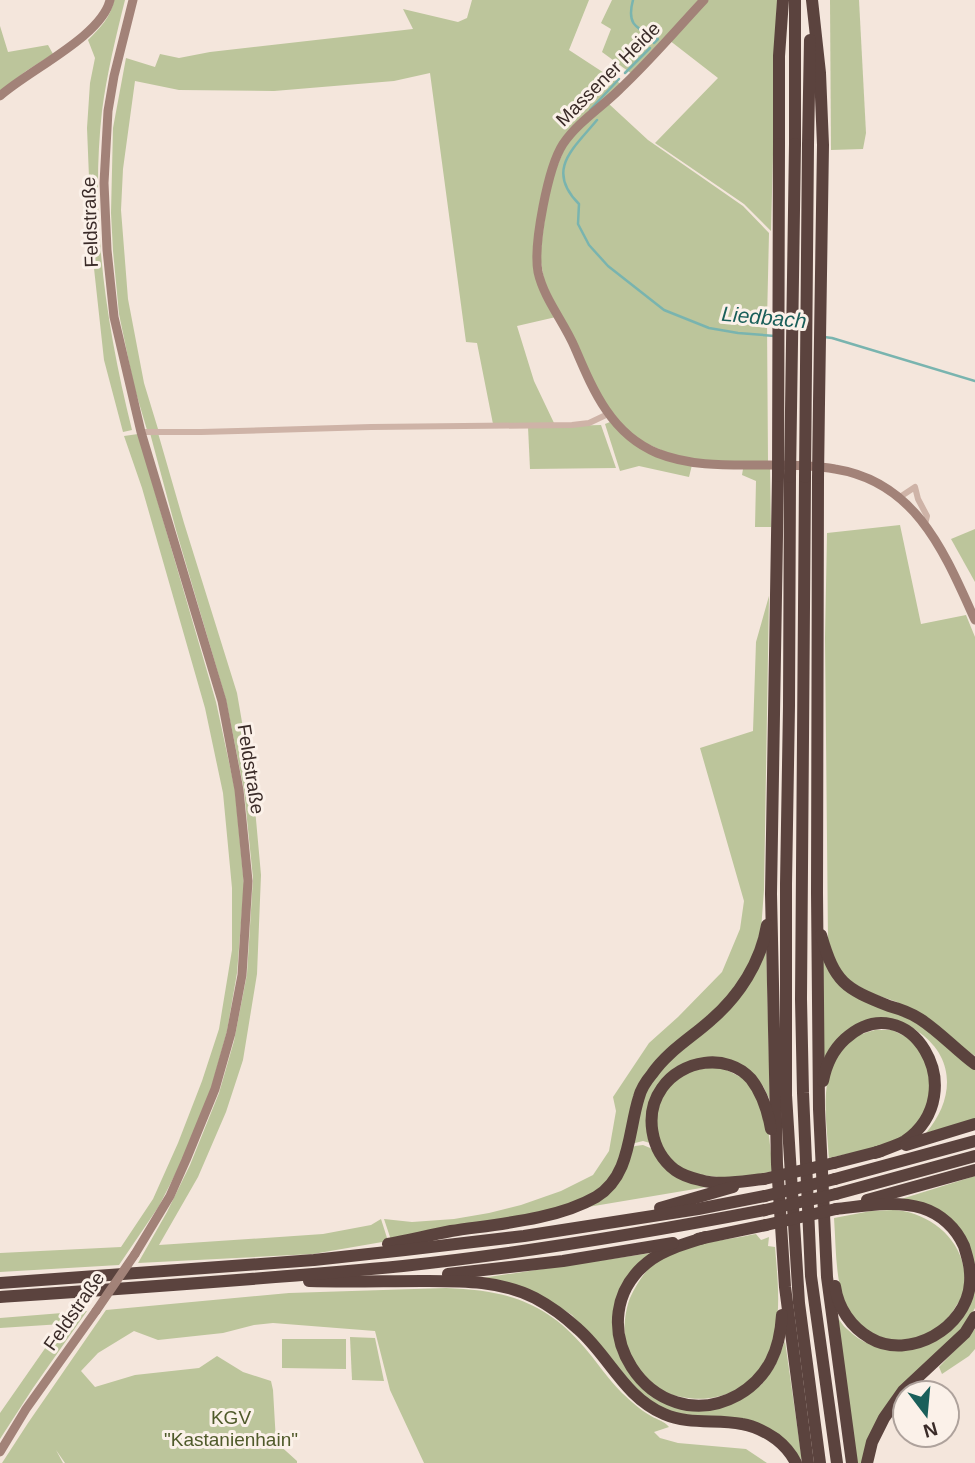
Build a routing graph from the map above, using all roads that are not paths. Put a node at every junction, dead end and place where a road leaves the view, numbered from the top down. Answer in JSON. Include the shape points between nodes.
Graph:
{"nodes":[{"id":1,"x":110,"y":0,"type":"edge"},
{"id":2,"x":132,"y":0,"type":"edge"},
{"id":3,"x":704,"y":0,"type":"edge"},
{"id":4,"x":783,"y":0,"type":"edge"},
{"id":5,"x":795,"y":0,"type":"edge"},
{"id":6,"x":811,"y":0,"type":"edge"},
{"id":7,"x":0,"y":96,"type":"edge"},
{"id":8,"x":802,"y":144,"type":"junction"},
{"id":9,"x":608,"y":414,"type":"junction"},
{"id":10,"x":141,"y":432,"type":"junction"},
{"id":11,"x":784,"y":477,"type":"junction"},
{"id":12,"x":900,"y":497,"type":"junction"},
{"id":13,"x":925,"y":524,"type":"junction"},
{"id":14,"x":975,"y":620,"type":"edge"},
{"id":15,"x":817,"y":893,"type":"junction"},
{"id":16,"x":772,"y":894,"type":"junction"},
{"id":17,"x":975,"y":1064,"type":"edge"},
{"id":18,"x":819,"y":1109,"type":"junction"},
{"id":19,"x":975,"y":1124,"type":"edge"},
{"id":20,"x":975,"y":1140,"type":"edge"},
{"id":21,"x":875,"y":1153,"type":"junction"},
{"id":22,"x":975,"y":1156,"type":"edge"},
{"id":23,"x":777,"y":1164,"type":"junction"},
{"id":24,"x":975,"y":1170,"type":"edge"},
{"id":25,"x":764,"y":1179,"type":"junction"},
{"id":26,"x":836,"y":1209,"type":"junction"},
{"id":27,"x":611,"y":1223,"type":"junction"},
{"id":28,"x":826,"y":1232,"type":"junction"},
{"id":29,"x":706,"y":1237,"type":"junction"},
{"id":30,"x":314,"y":1260,"type":"junction"},
{"id":31,"x":252,"y":1279,"type":"junction"},
{"id":32,"x":378,"y":1281,"type":"junction"},
{"id":33,"x":0,"y":1283,"type":"edge"},
{"id":34,"x":785,"y":1287,"type":"junction"},
{"id":35,"x":0,"y":1297,"type":"edge"},
{"id":36,"x":975,"y":1317,"type":"edge"},
{"id":37,"x":0,"y":1452,"type":"edge"},
{"id":38,"x":796,"y":1463,"type":"edge"},
{"id":39,"x":808,"y":1463,"type":"edge"},
{"id":40,"x":820,"y":1463,"type":"edge"},
{"id":41,"x":837,"y":1463,"type":"edge"},
{"id":42,"x":852,"y":1463,"type":"edge"},
{"id":43,"x":867,"y":1463,"type":"edge"}],
"edges":[{"from":1,"to":7,"type":"main road","via":[[103,18],[88,33]]},
{"from":2,"to":10,"type":"main road","name":"Feldstraße","via":[[108,111],[104,183],[114,317]]},
{"from":3,"to":9,"type":"main road","name":"Massener Heide","via":[[638,72],[578,126],[557,155],[547,185],[537,255],[539,273]]},
{"from":4,"to":11,"type":"highway","bridge":true,"via":[[779,144]]},
{"from":5,"to":8,"type":"highway"},
{"from":6,"to":8,"type":"highway"},
{"from":6,"to":15,"type":"highway","bridge":true,"via":[[823,145]]},
{"from":8,"to":11,"type":"highway","bridge":true},
{"from":8,"to":41,"type":"highway","bridge":true,"via":[[803,1093],[811,1276]]},
{"from":9,"to":10,"type":"street","via":[[572,425]]},
{"from":9,"to":12,"type":"main road","name":"Massener Heide","via":[[634,440],[667,457],[710,464],[835,469],[862,476]]},
{"from":10,"to":37,"type":"main road","name":"Feldstraße","bridge":true,"via":[[222,701],[239,790],[248,881],[242,975],[215,1089],[170,1196]]},
{"from":11,"to":16,"type":"highway"},
{"from":11,"to":40,"type":"highway","via":[[789,692],[786,1096],[799,1303]]},
{"from":12,"to":13,"type":"main road","name":"Massener Heide"},
{"from":12,"to":13,"type":"street","name":"Massener Heide","via":[[915,487],[927,516]]},
{"from":13,"to":14,"type":"main road","name":"Massener Heide"},
{"from":15,"to":17,"type":"highway","via":[[828,959],[846,984],[861,995],[917,1017]]},
{"from":15,"to":18,"type":"highway"},
{"from":16,"to":23,"type":"highway"},
{"from":16,"to":30,"type":"highway","via":[[753,968],[732,999],[653,1072],[640,1094],[627,1155],[614,1180],[598,1196],[517,1222]]},
{"from":18,"to":21,"type":"highway","via":[[825,1070],[839,1045],[854,1031],[896,1024],[928,1042],[939,1057],[946,1087],[936,1114],[906,1141]]},
{"from":18,"to":28,"type":"highway"},
{"from":19,"to":21,"type":"highway"},
{"from":20,"to":27,"type":"highway","bridge":true,"via":[[765,1196]]},
{"from":21,"to":25,"type":"highway","bridge":true},
{"from":22,"to":31,"type":"highway","bridge":true,"via":[[765,1210],[558,1246]]},
{"from":23,"to":25,"type":"highway","via":[[765,1104],[743,1072],[707,1062],[682,1069],[663,1086],[652,1114],[653,1138],[675,1170],[702,1181]]},
{"from":23,"to":34,"type":"highway"},
{"from":24,"to":26,"type":"highway"},
{"from":25,"to":27,"type":"highway"},
{"from":26,"to":28,"type":"highway","via":[[909,1205],[948,1223],[970,1261],[970,1285],[960,1312],[949,1325],[917,1343],[874,1341],[853,1326],[843,1311]]},
{"from":26,"to":29,"type":"highway","bridge":true},
{"from":27,"to":30,"type":"highway"},
{"from":28,"to":42,"type":"highway","via":[[827,1277]]},
{"from":29,"to":32,"type":"highway","via":[[563,1261]]},
{"from":29,"to":34,"type":"highway","via":[[651,1260],[632,1279],[620,1307],[623,1353],[655,1393],[674,1402],[716,1404],[754,1384],[779,1344]]},
{"from":30,"to":33,"type":"highway"},
{"from":31,"to":32,"type":"highway"},
{"from":31,"to":35,"type":"highway"},
{"from":32,"to":38,"type":"highway","via":[[464,1280],[534,1297],[580,1330],[649,1407],[689,1421],[743,1424],[764,1431],[781,1443]]},
{"from":34,"to":39,"type":"highway"},
{"from":36,"to":43,"type":"highway","via":[[965,1333],[903,1391],[872,1442]]}]}
